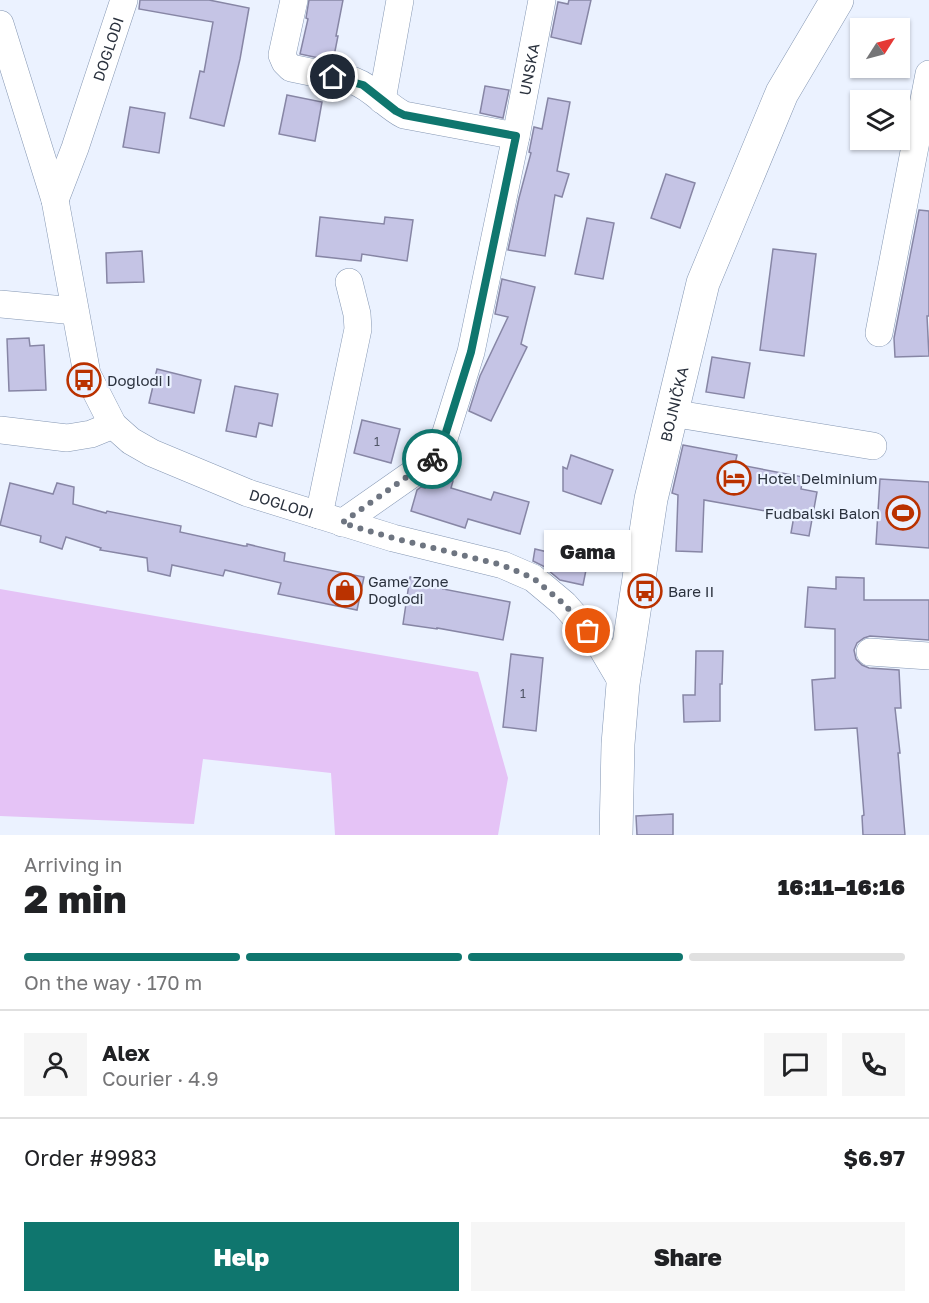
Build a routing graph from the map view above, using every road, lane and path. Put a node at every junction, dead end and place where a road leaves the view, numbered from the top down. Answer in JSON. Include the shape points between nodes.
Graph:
{"nodes":[{"id":1,"x":124,"y":0,"type":"edge"},
{"id":2,"x":294,"y":0,"type":"edge"},
{"id":3,"x":400,"y":0,"type":"edge"},
{"id":4,"x":542,"y":0,"type":"edge"},
{"id":5,"x":837,"y":0,"type":"edge"},
{"id":6,"x":0,"y":24,"type":"edge"},
{"id":7,"x":929,"y":74,"type":"edge"},
{"id":8,"x":382,"y":100,"type":"junction"},
{"id":9,"x":516,"y":136,"type":"junction"},
{"id":10,"x":56,"y":200,"type":"junction"},
{"id":11,"x":349,"y":282,"type":"dead end"},
{"id":12,"x":0,"y":304,"type":"edge"},
{"id":13,"x":75,"y":311,"type":"junction"},
{"id":14,"x":879,"y":333,"type":"dead end"},
{"id":15,"x":671,"y":413,"type":"junction"},
{"id":16,"x":113,"y":425,"type":"junction"},
{"id":17,"x":0,"y":430,"type":"edge"},
{"id":18,"x":873,"y":446,"type":"dead end"},
{"id":19,"x":331,"y":519,"type":"junction"},
{"id":20,"x":870,"y":652,"type":"dead end"},
{"id":21,"x":929,"y":656,"type":"edge"},
{"id":22,"x":623,"y":684,"type":"junction"},
{"id":23,"x":616,"y":835,"type":"edge"}],
"edges":[{"from":1,"to":10,"type":"street","name":"DOGLODI"},
{"from":2,"to":8,"type":"street","via":[[282,55],[285,62],[291,68],[354,81]]},
{"from":3,"to":8,"type":"street"},
{"from":4,"to":9,"type":"street","name":"UNSKA"},
{"from":5,"to":15,"type":"main road","name":"BOJNIČKA","via":[[782,93],[703,283]]},
{"from":6,"to":10,"type":"street","name":"DOGLODI"},
{"from":7,"to":14,"type":"street"},
{"from":8,"to":9,"type":"street","via":[[404,115]]},
{"from":9,"to":19,"type":"street","name":"UNSKA","via":[[471,352],[442,445],[432,460]]},
{"from":10,"to":13,"type":"street","name":"DOGLODI"},
{"from":11,"to":19,"type":"street","via":[[358,329]]},
{"from":12,"to":13,"type":"street"},
{"from":13,"to":16,"type":"street","name":"DOGLODI","via":[[87,374]]},
{"from":15,"to":18,"type":"street"},
{"from":15,"to":22,"type":"main road","name":"BOJNIČKA","via":[[651,499]]},
{"from":16,"to":17,"type":"street","via":[[67,438]]},
{"from":16,"to":19,"type":"street","name":"DOGLODI","via":[[152,453],[248,493]]},
{"from":19,"to":22,"type":"street","name":"DOGLODI","via":[[502,565],[533,578],[564,604],[600,645]]},
{"from":20,"to":21,"type":"street"},
{"from":22,"to":23,"type":"main road","name":"BOJNIČKA"}]}
